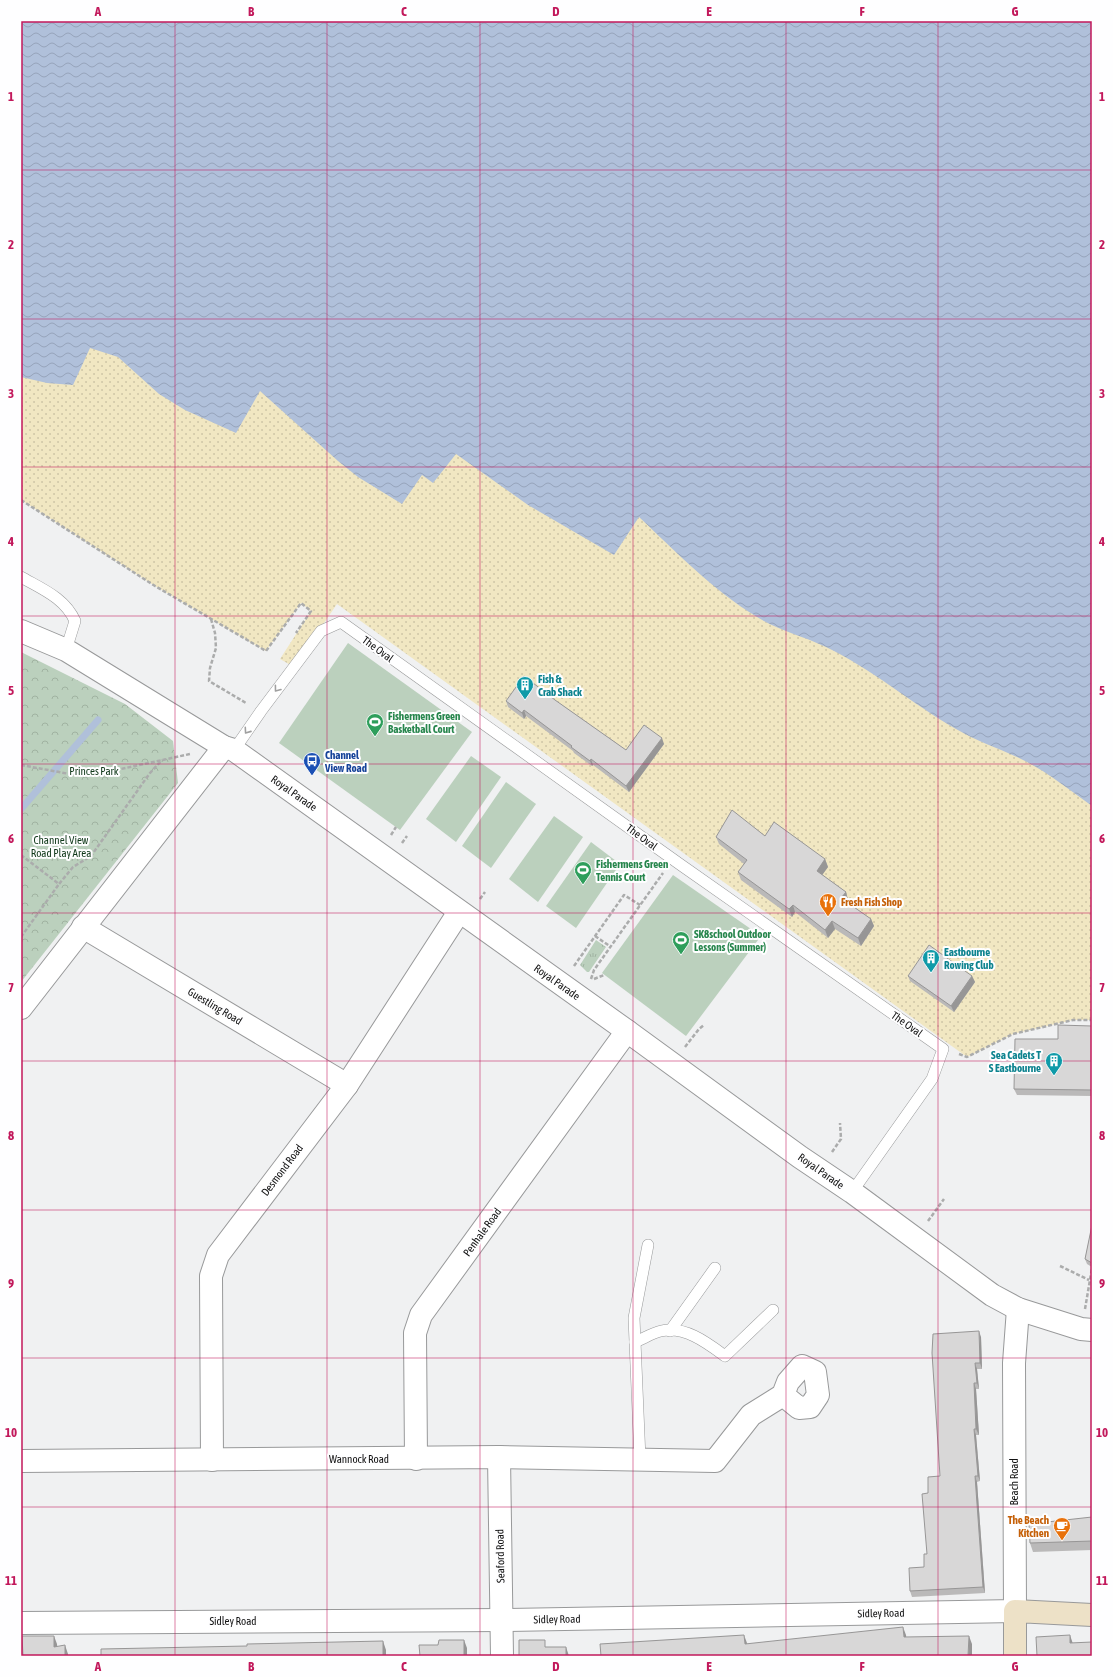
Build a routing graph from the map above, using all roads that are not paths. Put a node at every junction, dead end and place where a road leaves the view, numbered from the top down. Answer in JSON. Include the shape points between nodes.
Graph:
{"nodes":[{"id":1,"x":21,"y":577,"type":"edge"},
{"id":2,"x":21,"y":631,"type":"edge"},
{"id":3,"x":66,"y":650,"type":"junction"},
{"id":4,"x":229,"y":748,"type":"junction"},
{"id":5,"x":459,"y":912,"type":"junction"},
{"id":6,"x":83,"y":927,"type":"junction"},
{"id":7,"x":21,"y":1008,"type":"edge"},
{"id":8,"x":627,"y":1031,"type":"junction"},
{"id":9,"x":346,"y":1085,"type":"junction"},
{"id":10,"x":852,"y":1192,"type":"junction"},
{"id":11,"x":648,"y":1245,"type":"dead end"},
{"id":12,"x":715,"y":1268,"type":"dead end"},
{"id":13,"x":1018,"y":1309,"type":"junction"},
{"id":14,"x":773,"y":1310,"type":"dead end"},
{"id":15,"x":1092,"y":1330,"type":"edge"},
{"id":16,"x":670,"y":1331,"type":"junction"},
{"id":17,"x":635,"y":1342,"type":"junction"},
{"id":18,"x":783,"y":1395,"type":"dead end"},
{"id":19,"x":499,"y":1457,"type":"junction"},
{"id":20,"x":416,"y":1459,"type":"junction"},
{"id":21,"x":640,"y":1459,"type":"junction"},
{"id":22,"x":212,"y":1460,"type":"junction"},
{"id":23,"x":21,"y":1461,"type":"edge"},
{"id":24,"x":1015,"y":1611,"type":"junction"},
{"id":25,"x":1092,"y":1615,"type":"edge"},
{"id":26,"x":501,"y":1620,"type":"junction"},
{"id":27,"x":21,"y":1623,"type":"edge"},
{"id":28,"x":502,"y":1656,"type":"edge"},
{"id":29,"x":1015,"y":1656,"type":"edge"}],
"edges":[{"from":1,"to":3,"type":"lane","via":[[53,595],[70,611],[75,621]]},
{"from":2,"to":3,"type":"street","name":"Royal Parade"},
{"from":3,"to":4,"type":"street","name":"Royal Parade"},
{"from":4,"to":5,"type":"street","name":"Royal Parade"},
{"from":4,"to":6,"type":"street"},
{"from":10,"to":4,"type":"lane","name":"The Oval","one_way":true,"via":[[932,1079],[943,1050],[341,622],[321,632],[261,711]]},
{"from":5,"to":8,"type":"street","name":"Royal Parade"},
{"from":5,"to":9,"type":"street","name":"Desmond Road"},
{"from":6,"to":7,"type":"street"},
{"from":6,"to":9,"type":"street","name":"Guestling Road"},
{"from":8,"to":10,"type":"street","name":"Royal Parade"},
{"from":8,"to":20,"type":"street","name":"Penhale Road","via":[[421,1316],[415,1333]]},
{"from":9,"to":22,"type":"street","name":"Desmond Road","via":[[218,1255],[210,1276]]},
{"from":10,"to":13,"type":"street","name":"Royal Parade","via":[[992,1295]]},
{"from":11,"to":17,"type":"lane","via":[[634,1318]]},
{"from":12,"to":16,"type":"lane"},
{"from":13,"to":15,"type":"street","name":"Royal Parade"},
{"from":13,"to":24,"type":"street","name":"Beach Road","via":[[1014,1363]]},
{"from":14,"to":16,"type":"lane","via":[[725,1356],[707,1343],[680,1330]]},
{"from":16,"to":17,"type":"lane","via":[[660,1332]]},
{"from":17,"to":21,"type":"lane"},
{"from":18,"to":21,"type":"street","name":"Wannock Road","via":[[750,1415],[715,1461]]},
{"from":19,"to":20,"type":"street","name":"Wannock Road"},
{"from":19,"to":21,"type":"street","name":"Wannock Road"},
{"from":19,"to":26,"type":"street","name":"Seaford Road"},
{"from":20,"to":22,"type":"street","name":"Wannock Road"},
{"from":22,"to":23,"type":"street","name":"Wannock Road"},
{"from":24,"to":25,"type":"main road","name":"Sidley Road"},
{"from":24,"to":26,"type":"street","name":"Sidley Road"},
{"from":24,"to":29,"type":"main road","name":"Beach Road"},
{"from":26,"to":27,"type":"street","name":"Sidley Road"},
{"from":26,"to":28,"type":"street","name":"Seaford Road"}]}
